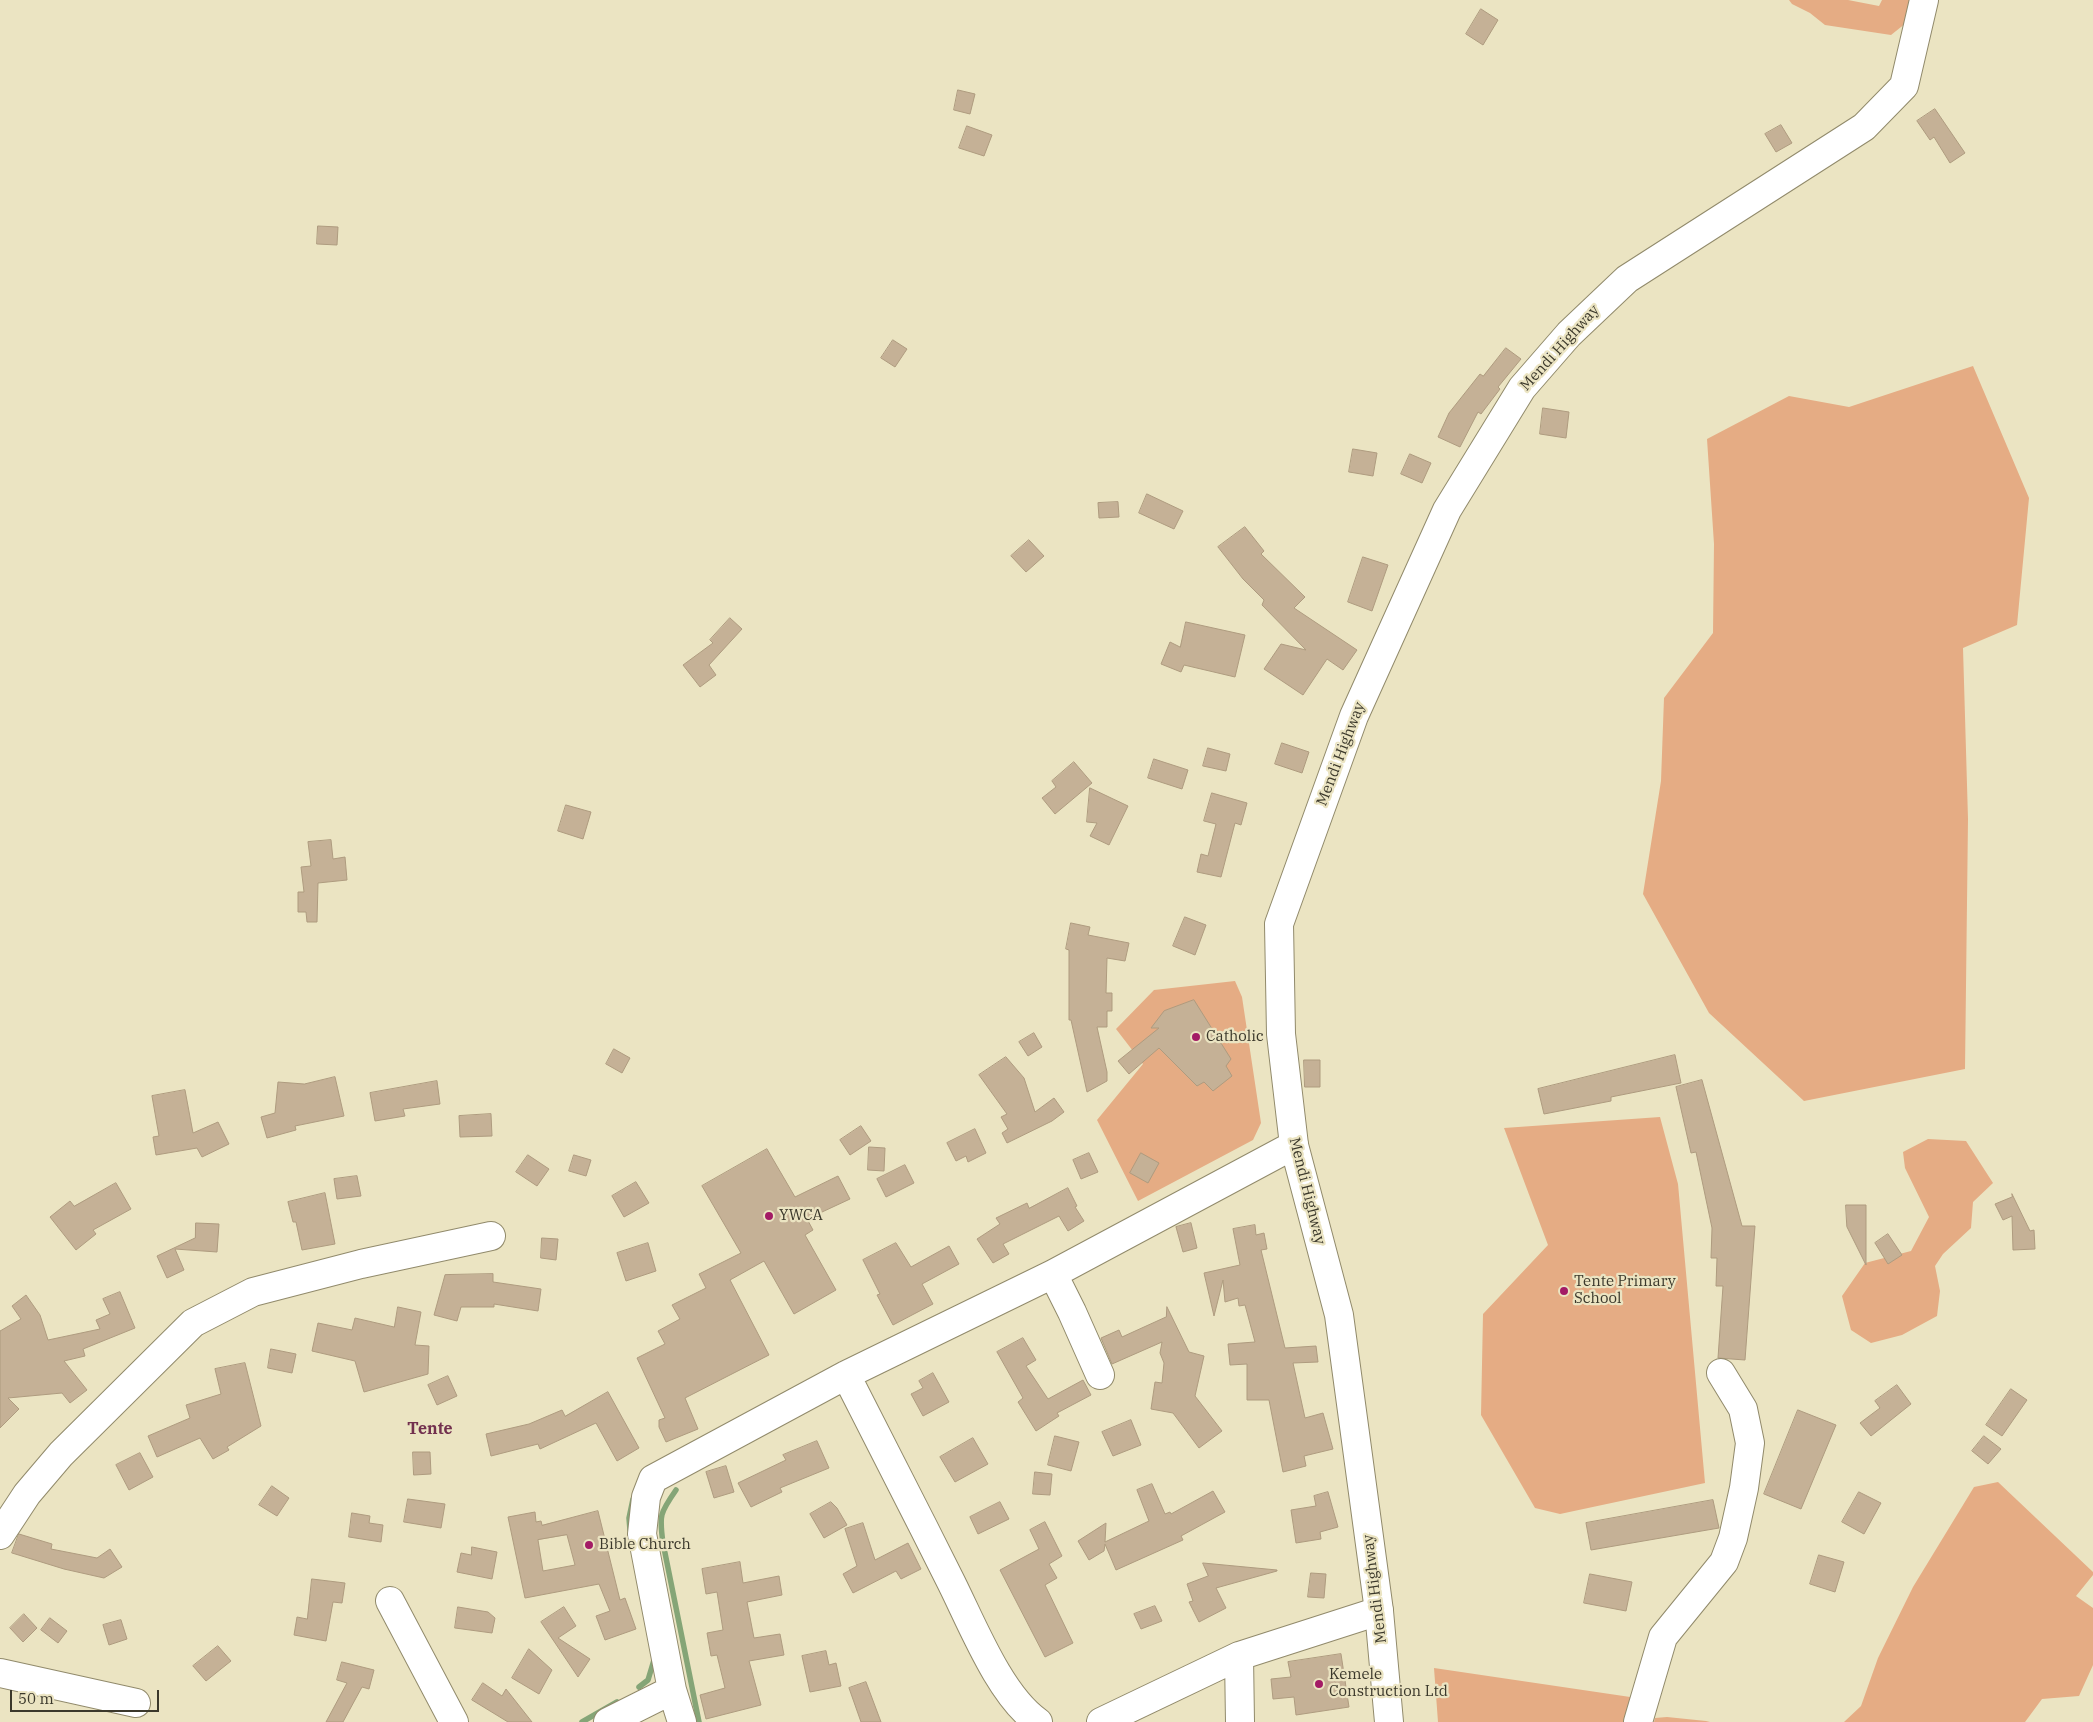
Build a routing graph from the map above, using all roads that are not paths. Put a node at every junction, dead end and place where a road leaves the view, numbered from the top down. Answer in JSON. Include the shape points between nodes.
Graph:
{"nodes":[{"id":1,"x":1924,"y":0,"type":"edge"},
{"id":2,"x":1294,"y":1145,"type":"junction"},
{"id":3,"x":491,"y":1236,"type":"dead end"},
{"id":4,"x":1053,"y":1274,"type":"junction"},
{"id":5,"x":1721,"y":1373,"type":"dead end"},
{"id":6,"x":846,"y":1375,"type":"junction"},
{"id":7,"x":1100,"y":1376,"type":"dead end"},
{"id":8,"x":0,"y":1535,"type":"edge"},
{"id":9,"x":390,"y":1601,"type":"dead end"},
{"id":10,"x":1379,"y":1612,"type":"junction"},
{"id":11,"x":1239,"y":1656,"type":"junction"},
{"id":12,"x":0,"y":1673,"type":"edge"},
{"id":13,"x":672,"y":1690,"type":"junction"},
{"id":14,"x":136,"y":1703,"type":"dead end"},
{"id":15,"x":454,"y":1722,"type":"edge"},
{"id":16,"x":608,"y":1722,"type":"edge"},
{"id":17,"x":682,"y":1722,"type":"edge"},
{"id":18,"x":1038,"y":1722,"type":"edge"},
{"id":19,"x":1101,"y":1722,"type":"edge"},
{"id":20,"x":1240,"y":1722,"type":"edge"},
{"id":21,"x":1389,"y":1722,"type":"edge"},
{"id":22,"x":1638,"y":1722,"type":"edge"}],
"edges":[{"from":1,"to":2,"type":"street","name":"Mendi Highway","via":[[1904,86],[1864,127],[1627,279],[1569,334],[1522,388],[1447,510],[1354,716],[1279,924],[1281,1034]]},
{"from":2,"to":4,"type":"street"},
{"from":2,"to":10,"type":"street","name":"Mendi Highway","via":[[1339,1315]]},
{"from":3,"to":8,"type":"street","via":[[361,1264],[253,1292],[193,1323],[61,1454],[27,1494]]},
{"from":4,"to":6,"type":"street"},
{"from":4,"to":7,"type":"street"},
{"from":5,"to":22,"type":"street","via":[[1743,1409],[1750,1443],[1733,1538],[1724,1562],[1662,1637]]},
{"from":6,"to":13,"type":"street","via":[[653,1479],[646,1497],[642,1534]]},
{"from":6,"to":18,"type":"street","via":[[978,1638],[1008,1692],[1025,1713]]},
{"from":9,"to":15,"type":"street"},
{"from":10,"to":11,"type":"street"},
{"from":10,"to":21,"type":"street","name":"Mendi Highway"},
{"from":11,"to":19,"type":"street"},
{"from":11,"to":20,"type":"street"},
{"from":12,"to":14,"type":"street"},
{"from":13,"to":16,"type":"street"},
{"from":13,"to":17,"type":"street"}]}
